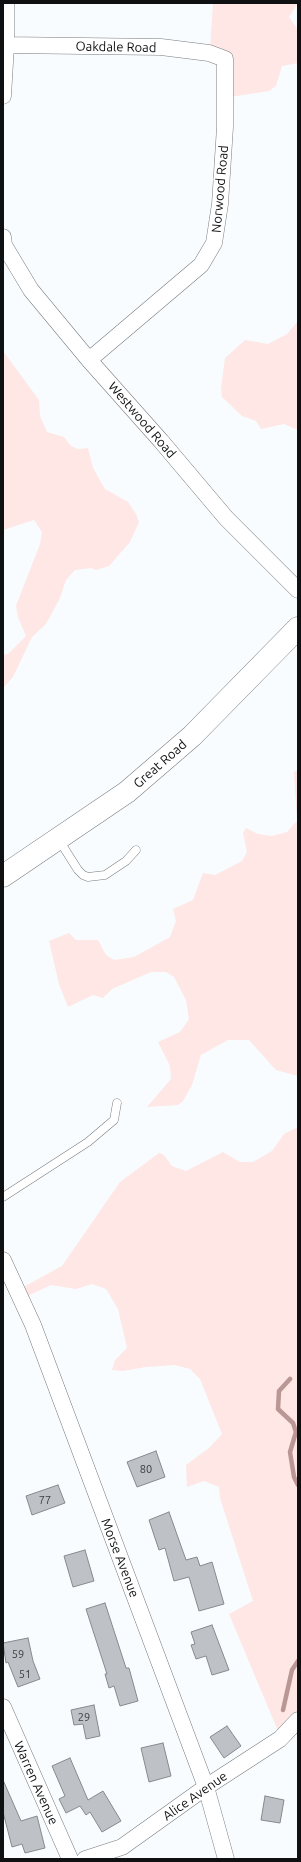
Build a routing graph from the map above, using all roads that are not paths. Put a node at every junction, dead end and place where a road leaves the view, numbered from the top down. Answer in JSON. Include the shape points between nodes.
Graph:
{"nodes":[{"id":1,"x":6,"y":3,"type":"edge"},
{"id":2,"x":6,"y":45,"type":"junction"},
{"id":3,"x":225,"y":59,"type":"joint"},
{"id":4,"x":3,"y":96,"type":"edge"},
{"id":5,"x":3,"y":237,"type":"edge"},
{"id":6,"x":89,"y":360,"type":"junction"},
{"id":7,"x":298,"y":590,"type":"edge"},
{"id":8,"x":298,"y":628,"type":"edge"},
{"id":9,"x":58,"y":839,"type":"junction"},
{"id":10,"x":136,"y":850,"type":"dead end"},
{"id":11,"x":3,"y":876,"type":"edge"},
{"id":12,"x":117,"y":1103,"type":"dead end"},
{"id":13,"x":3,"y":1197,"type":"edge"},
{"id":14,"x":3,"y":1260,"type":"edge"},
{"id":15,"x":3,"y":1707,"type":"edge"},
{"id":16,"x":298,"y":1720,"type":"edge"},
{"id":17,"x":206,"y":1787,"type":"junction"},
{"id":18,"x":70,"y":1859,"type":"edge"},
{"id":19,"x":85,"y":1859,"type":"edge"},
{"id":20,"x":226,"y":1859,"type":"edge"}],
"edges":[{"from":1,"to":2,"type":"street"},
{"from":2,"to":3,"type":"street","name":"Oakdale Road","via":[[160,47],[209,53]]},
{"from":2,"to":4,"type":"street"},
{"from":3,"to":6,"type":"street","name":"Norwood Road","via":[[224,142],[220,204],[214,243],[201,265]]},
{"from":5,"to":6,"type":"street","name":"Westwood Road","via":[[4,245],[30,290]]},
{"from":6,"to":7,"type":"street","name":"Westwood Road","via":[[226,518]]},
{"from":8,"to":9,"type":"main road","name":"Great Road","via":[[192,736],[127,792]]},
{"from":9,"to":10,"type":"lane","via":[[78,870],[88,877],[105,875],[126,861]]},
{"from":9,"to":11,"type":"main road","name":"Great Road"},
{"from":12,"to":13,"type":"lane","via":[[114,1120],[88,1142]]},
{"from":14,"to":17,"type":"street","name":"Morse Avenue","via":[[33,1325]]},
{"from":15,"to":18,"type":"street","name":"Warren Avenue"},
{"from":16,"to":17,"type":"street","name":"Alice Avenue","via":[[280,1739]]},
{"from":17,"to":19,"type":"street","name":"Alice Avenue","via":[[122,1847]]},
{"from":17,"to":20,"type":"street","name":"Morse Avenue"}]}
